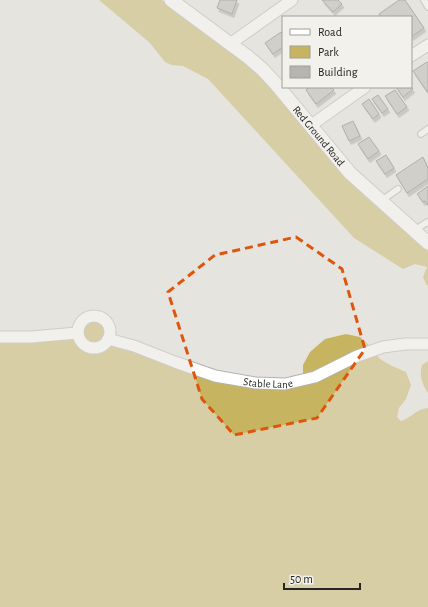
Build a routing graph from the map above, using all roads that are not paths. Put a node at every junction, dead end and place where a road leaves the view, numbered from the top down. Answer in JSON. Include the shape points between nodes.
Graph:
{"nodes":[{"id":1,"x":171,"y":0,"type":"edge"},
{"id":2,"x":292,"y":0,"type":"edge"},
{"id":3,"x":424,"y":0,"type":"edge"},
{"id":4,"x":428,"y":7,"type":"edge"},
{"id":5,"x":230,"y":44,"type":"junction"},
{"id":6,"x":428,"y":45,"type":"edge"},
{"id":7,"x":412,"y":55,"type":"edge"},
{"id":8,"x":364,"y":88,"type":"edge"},
{"id":9,"x":310,"y":126,"type":"junction"},
{"id":10,"x":428,"y":129,"type":"edge"},
{"id":11,"x":421,"y":134,"type":"dead end"},
{"id":12,"x":398,"y":189,"type":"dead end"},
{"id":13,"x":381,"y":201,"type":"junction"},
{"id":14,"x":428,"y":223,"type":"edge"},
{"id":15,"x":414,"y":231,"type":"junction"},
{"id":16,"x":428,"y":243,"type":"edge"},
{"id":17,"x":77,"y":333,"type":"junction"},
{"id":18,"x":0,"y":337,"type":"edge"},
{"id":19,"x":108,"y":339,"type":"junction"},
{"id":20,"x":428,"y":344,"type":"edge"}],
"edges":[{"from":1,"to":5,"type":"street","name":"Red Ground Road"},
{"from":2,"to":5,"type":"street"},
{"from":3,"to":4,"type":"lane"},
{"from":5,"to":9,"type":"street","name":"Red Ground Road","via":[[262,69]]},
{"from":6,"to":7,"type":"street"},
{"from":8,"to":9,"type":"street"},
{"from":9,"to":13,"type":"street","name":"Red Ground Road","via":[[350,173]]},
{"from":10,"to":11,"type":"lane"},
{"from":12,"to":13,"type":"lane"},
{"from":13,"to":15,"type":"street","name":"Red Ground Road"},
{"from":14,"to":15,"type":"lane"},
{"from":15,"to":16,"type":"street","name":"Red Ground Road"},
{"from":17,"to":18,"type":"street"},
{"from":17,"to":19,"type":"street","via":[[81,343],[90,348],[101,346]]},
{"from":17,"to":19,"type":"street","via":[[84,318],[94,315],[108,323]]},
{"from":19,"to":20,"type":"street","name":"Stable Lane","via":[[215,376],[285,384],[315,377],[357,356],[383,347]]}]}
